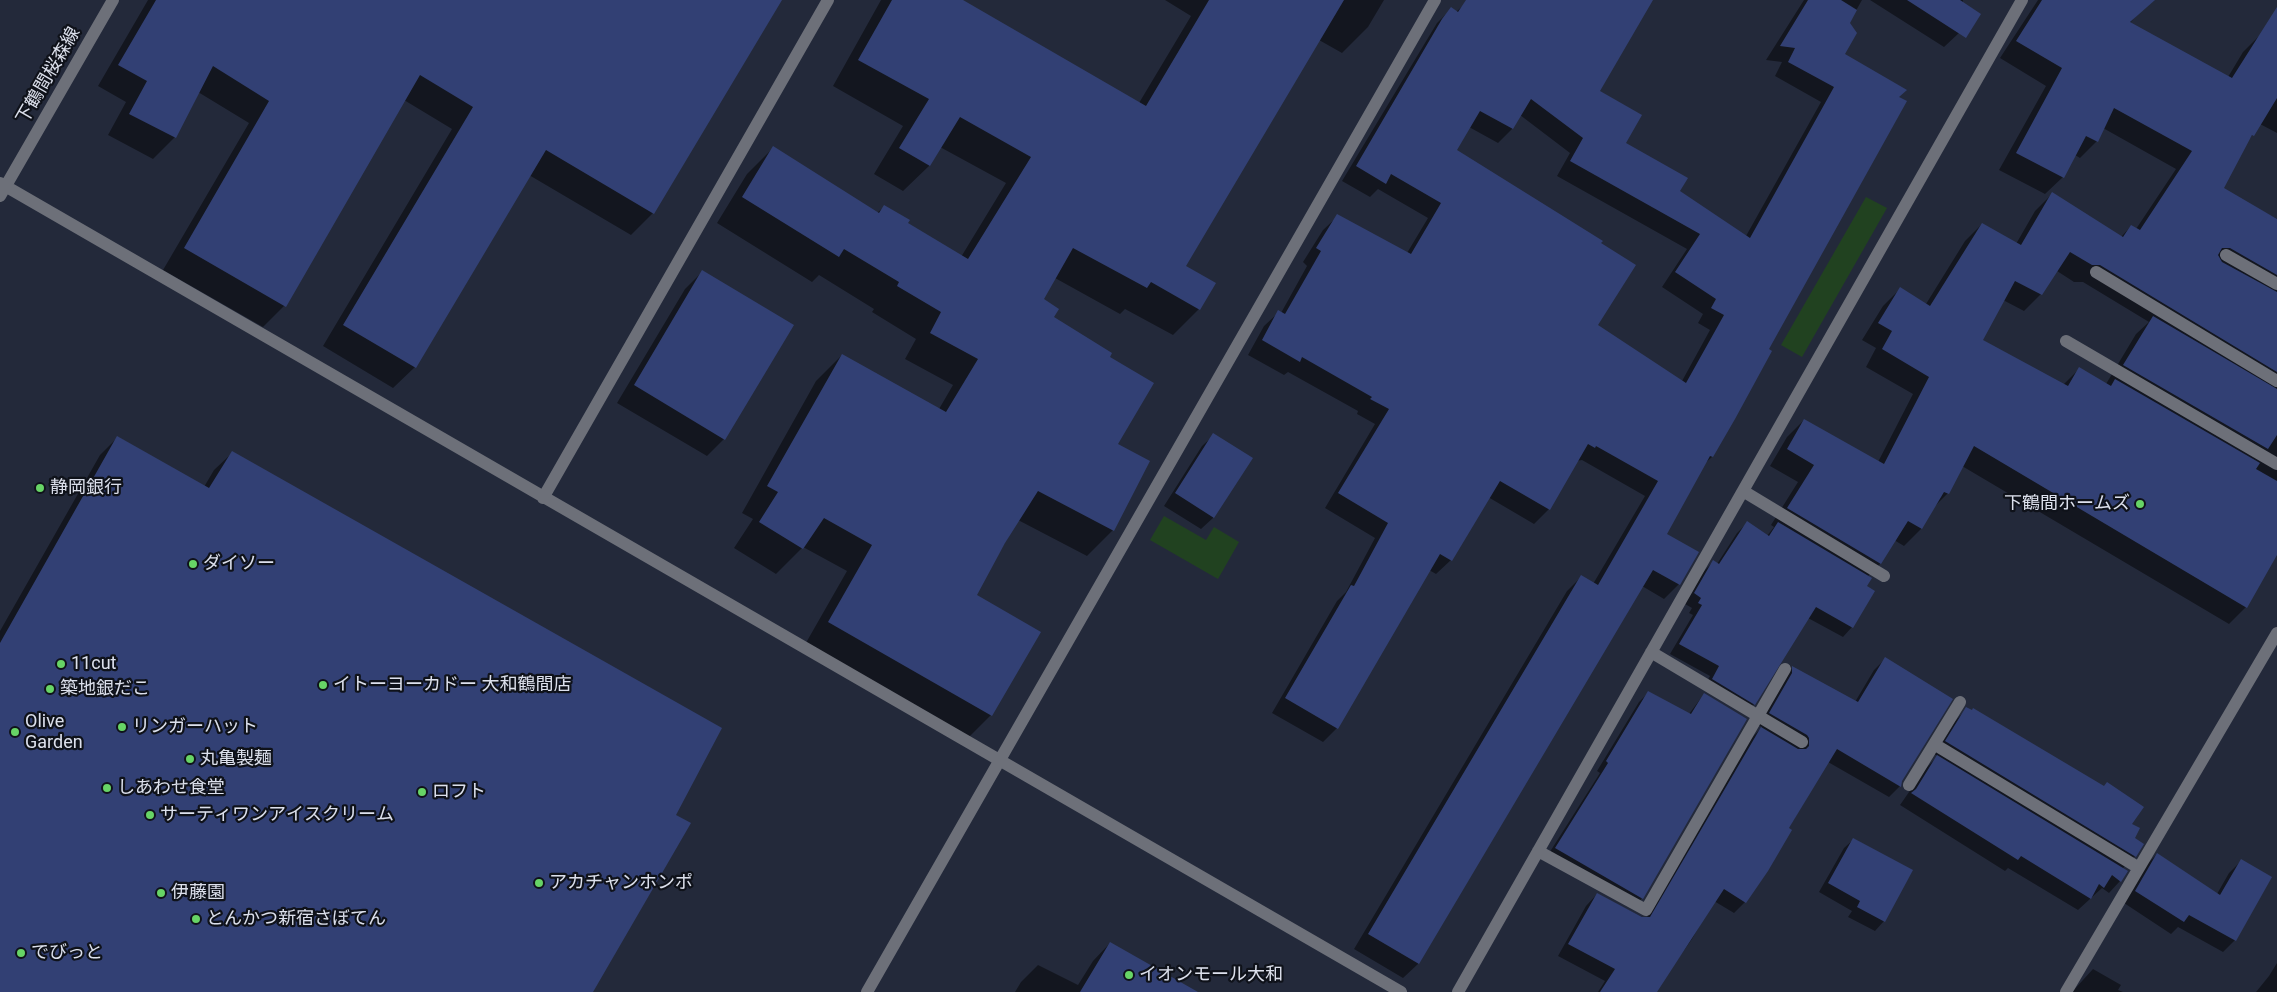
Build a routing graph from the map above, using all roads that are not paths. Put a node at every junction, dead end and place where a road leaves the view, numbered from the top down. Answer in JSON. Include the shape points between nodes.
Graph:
{"nodes":[{"id":1,"x":113,"y":0,"type":"edge"},
{"id":2,"x":828,"y":0,"type":"edge"},
{"id":3,"x":1435,"y":0,"type":"edge"},
{"id":4,"x":2022,"y":0,"type":"edge"},
{"id":5,"x":2,"y":189,"type":"edge"},
{"id":6,"x":2226,"y":255,"type":"dead end"},
{"id":7,"x":2096,"y":272,"type":"dead end"},
{"id":8,"x":2277,"y":284,"type":"edge"},
{"id":9,"x":2066,"y":341,"type":"dead end"},
{"id":10,"x":2277,"y":381,"type":"edge"},
{"id":11,"x":2277,"y":464,"type":"edge"},
{"id":12,"x":1743,"y":491,"type":"junction"},
{"id":13,"x":543,"y":498,"type":"junction"},
{"id":14,"x":1884,"y":576,"type":"dead end"},
{"id":15,"x":2277,"y":633,"type":"edge"},
{"id":16,"x":1651,"y":652,"type":"junction"},
{"id":17,"x":1785,"y":669,"type":"dead end"},
{"id":18,"x":1960,"y":702,"type":"dead end"},
{"id":19,"x":1758,"y":716,"type":"junction"},
{"id":20,"x":1802,"y":742,"type":"dead end"},
{"id":21,"x":1934,"y":744,"type":"junction"},
{"id":22,"x":999,"y":759,"type":"junction"},
{"id":23,"x":1909,"y":785,"type":"dead end"},
{"id":24,"x":1538,"y":851,"type":"junction"},
{"id":25,"x":2139,"y":868,"type":"junction"},
{"id":26,"x":867,"y":992,"type":"edge"},
{"id":27,"x":1401,"y":992,"type":"edge"},
{"id":28,"x":1458,"y":992,"type":"edge"},
{"id":29,"x":2066,"y":992,"type":"edge"}],
"edges":[{"from":1,"to":5,"type":"street","name":"下鶴間桜森線"},
{"from":2,"to":13,"type":"street"},
{"from":3,"to":22,"type":"street"},
{"from":4,"to":12,"type":"street"},
{"from":5,"to":13,"type":"street"},
{"from":6,"to":8,"type":"street"},
{"from":7,"to":10,"type":"street"},
{"from":9,"to":11,"type":"street"},
{"from":12,"to":14,"type":"street"},
{"from":12,"to":16,"type":"street"},
{"from":13,"to":22,"type":"street"},
{"from":15,"to":25,"type":"street"},
{"from":16,"to":19,"type":"street"},
{"from":16,"to":24,"type":"street"},
{"from":17,"to":19,"type":"street"},
{"from":18,"to":21,"type":"street"},
{"from":19,"to":20,"type":"street"},
{"from":19,"to":24,"type":"street","via":[[1646,910]]},
{"from":21,"to":23,"type":"street"},
{"from":21,"to":25,"type":"street"},
{"from":22,"to":26,"type":"street"},
{"from":22,"to":27,"type":"street"},
{"from":24,"to":28,"type":"street"},
{"from":25,"to":29,"type":"street"}]}
